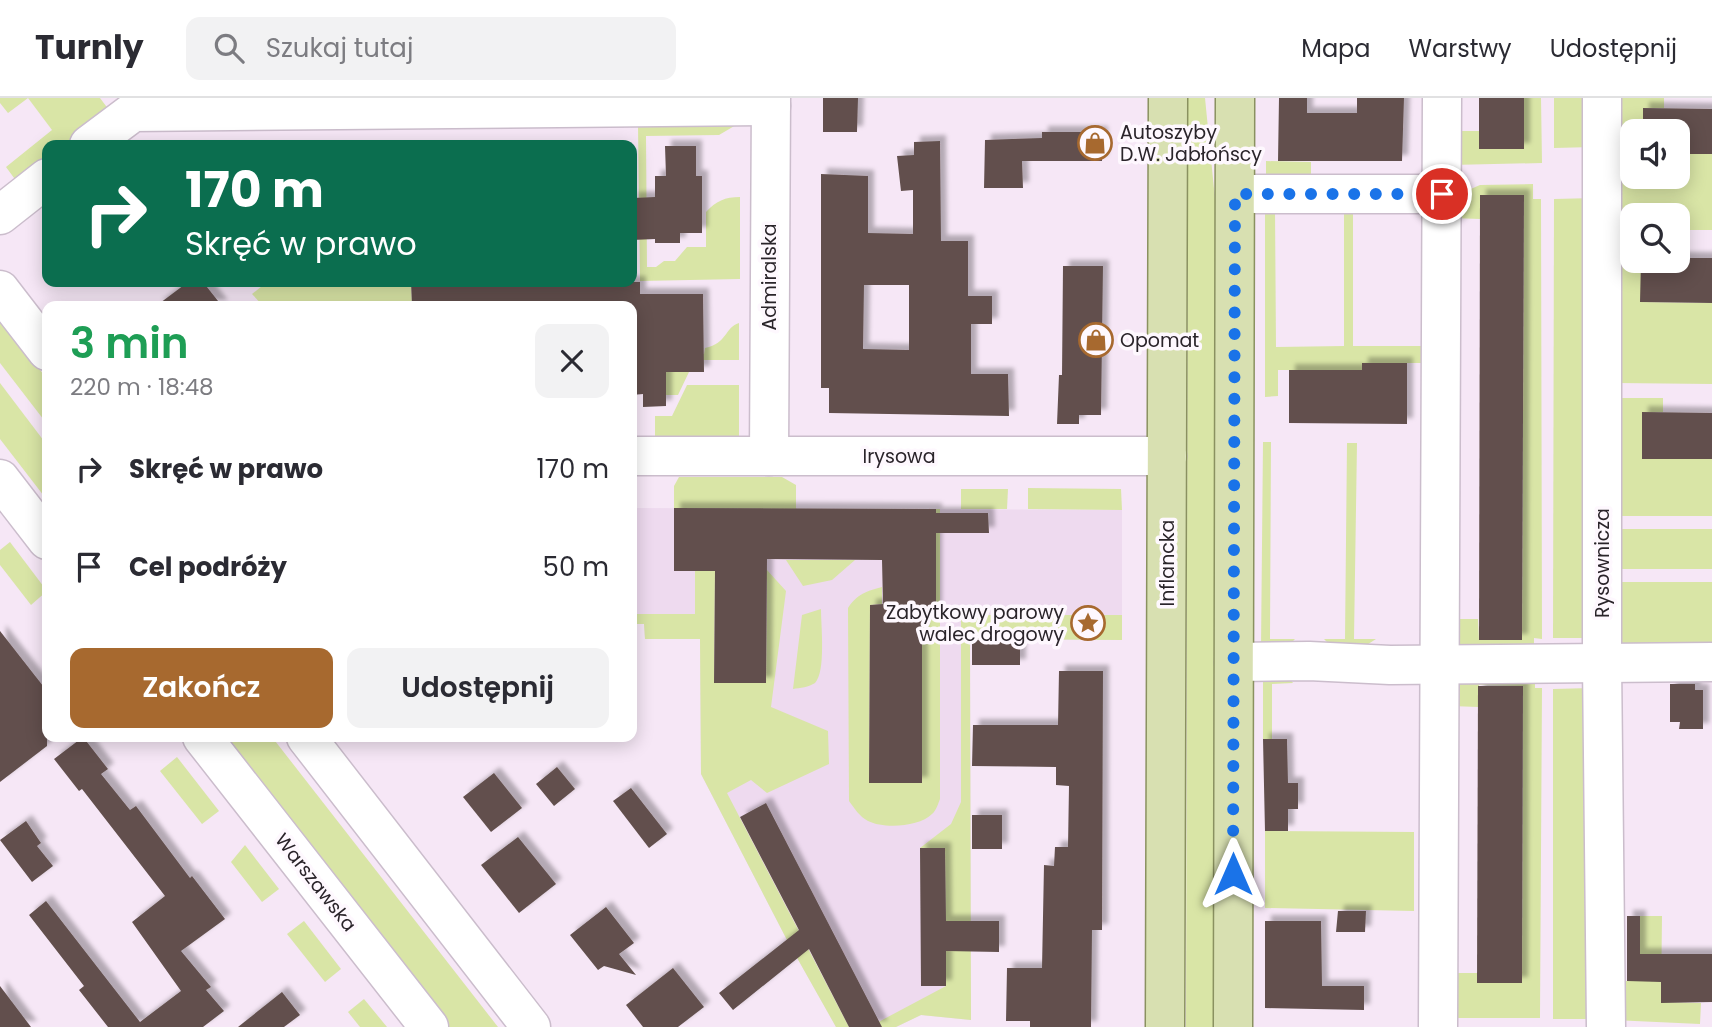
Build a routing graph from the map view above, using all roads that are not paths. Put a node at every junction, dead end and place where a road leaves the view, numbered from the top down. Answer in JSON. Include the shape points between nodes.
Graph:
{"nodes":[{"id":1,"x":1168,"y":98,"type":"edge"},
{"id":2,"x":1235,"y":98,"type":"edge"},
{"id":3,"x":1442,"y":98,"type":"edge"},
{"id":4,"x":1602,"y":98,"type":"edge"},
{"id":5,"x":771,"y":102,"type":"edge"},
{"id":6,"x":96,"y":140,"type":"edge"},
{"id":7,"x":42,"y":182,"type":"edge"},
{"id":8,"x":1235,"y":194,"type":"junction"},
{"id":9,"x":1442,"y":194,"type":"junction"},
{"id":10,"x":0,"y":215,"type":"edge"},
{"id":11,"x":0,"y":290,"type":"edge"},
{"id":12,"x":42,"y":345,"type":"edge"},
{"id":13,"x":637,"y":456,"type":"edge"},
{"id":14,"x":769,"y":456,"type":"junction"},
{"id":15,"x":1167,"y":456,"type":"junction"},
{"id":16,"x":0,"y":479,"type":"edge"},
{"id":17,"x":42,"y":534,"type":"edge"},
{"id":18,"x":1234,"y":662,"type":"junction"},
{"id":19,"x":1712,"y":662,"type":"edge"},
{"id":20,"x":1602,"y":663,"type":"junction"},
{"id":21,"x":1440,"y":665,"type":"junction"},
{"id":22,"x":206,"y":742,"type":"edge"},
{"id":23,"x":310,"y":742,"type":"edge"},
{"id":24,"x":429,"y":1027,"type":"edge"},
{"id":25,"x":531,"y":1027,"type":"edge"},
{"id":26,"x":1165,"y":1027,"type":"edge"},
{"id":27,"x":1233,"y":1027,"type":"edge"},
{"id":28,"x":1438,"y":1027,"type":"edge"},
{"id":29,"x":1605,"y":1027,"type":"edge"}],
"edges":[{"from":1,"to":15,"type":"main road","name":"Inflancka"},
{"from":2,"to":8,"type":"main road"},
{"from":3,"to":9,"type":"street"},
{"from":4,"to":20,"type":"street","name":"Rysownicza"},
{"from":5,"to":6,"type":"street","via":[[133,112]]},
{"from":5,"to":14,"type":"street","name":"Admiralska"},
{"from":7,"to":10,"type":"street"},
{"from":8,"to":9,"type":"street"},
{"from":8,"to":18,"type":"main road"},
{"from":9,"to":21,"type":"street"},
{"from":11,"to":12,"type":"street"},
{"from":13,"to":14,"type":"street","name":"Irysowa"},
{"from":14,"to":15,"type":"street","name":"Irysowa"},
{"from":15,"to":26,"type":"main road","name":"Inflancka"},
{"from":16,"to":17,"type":"street"},
{"from":18,"to":21,"type":"street"},
{"from":18,"to":27,"type":"main road"},
{"from":19,"to":20,"type":"street"},
{"from":20,"to":21,"type":"street"},
{"from":20,"to":29,"type":"street","name":"Rysownicza"},
{"from":21,"to":28,"type":"street"},
{"from":22,"to":24,"type":"street","name":"Warszawska"},
{"from":23,"to":25,"type":"street"}]}
